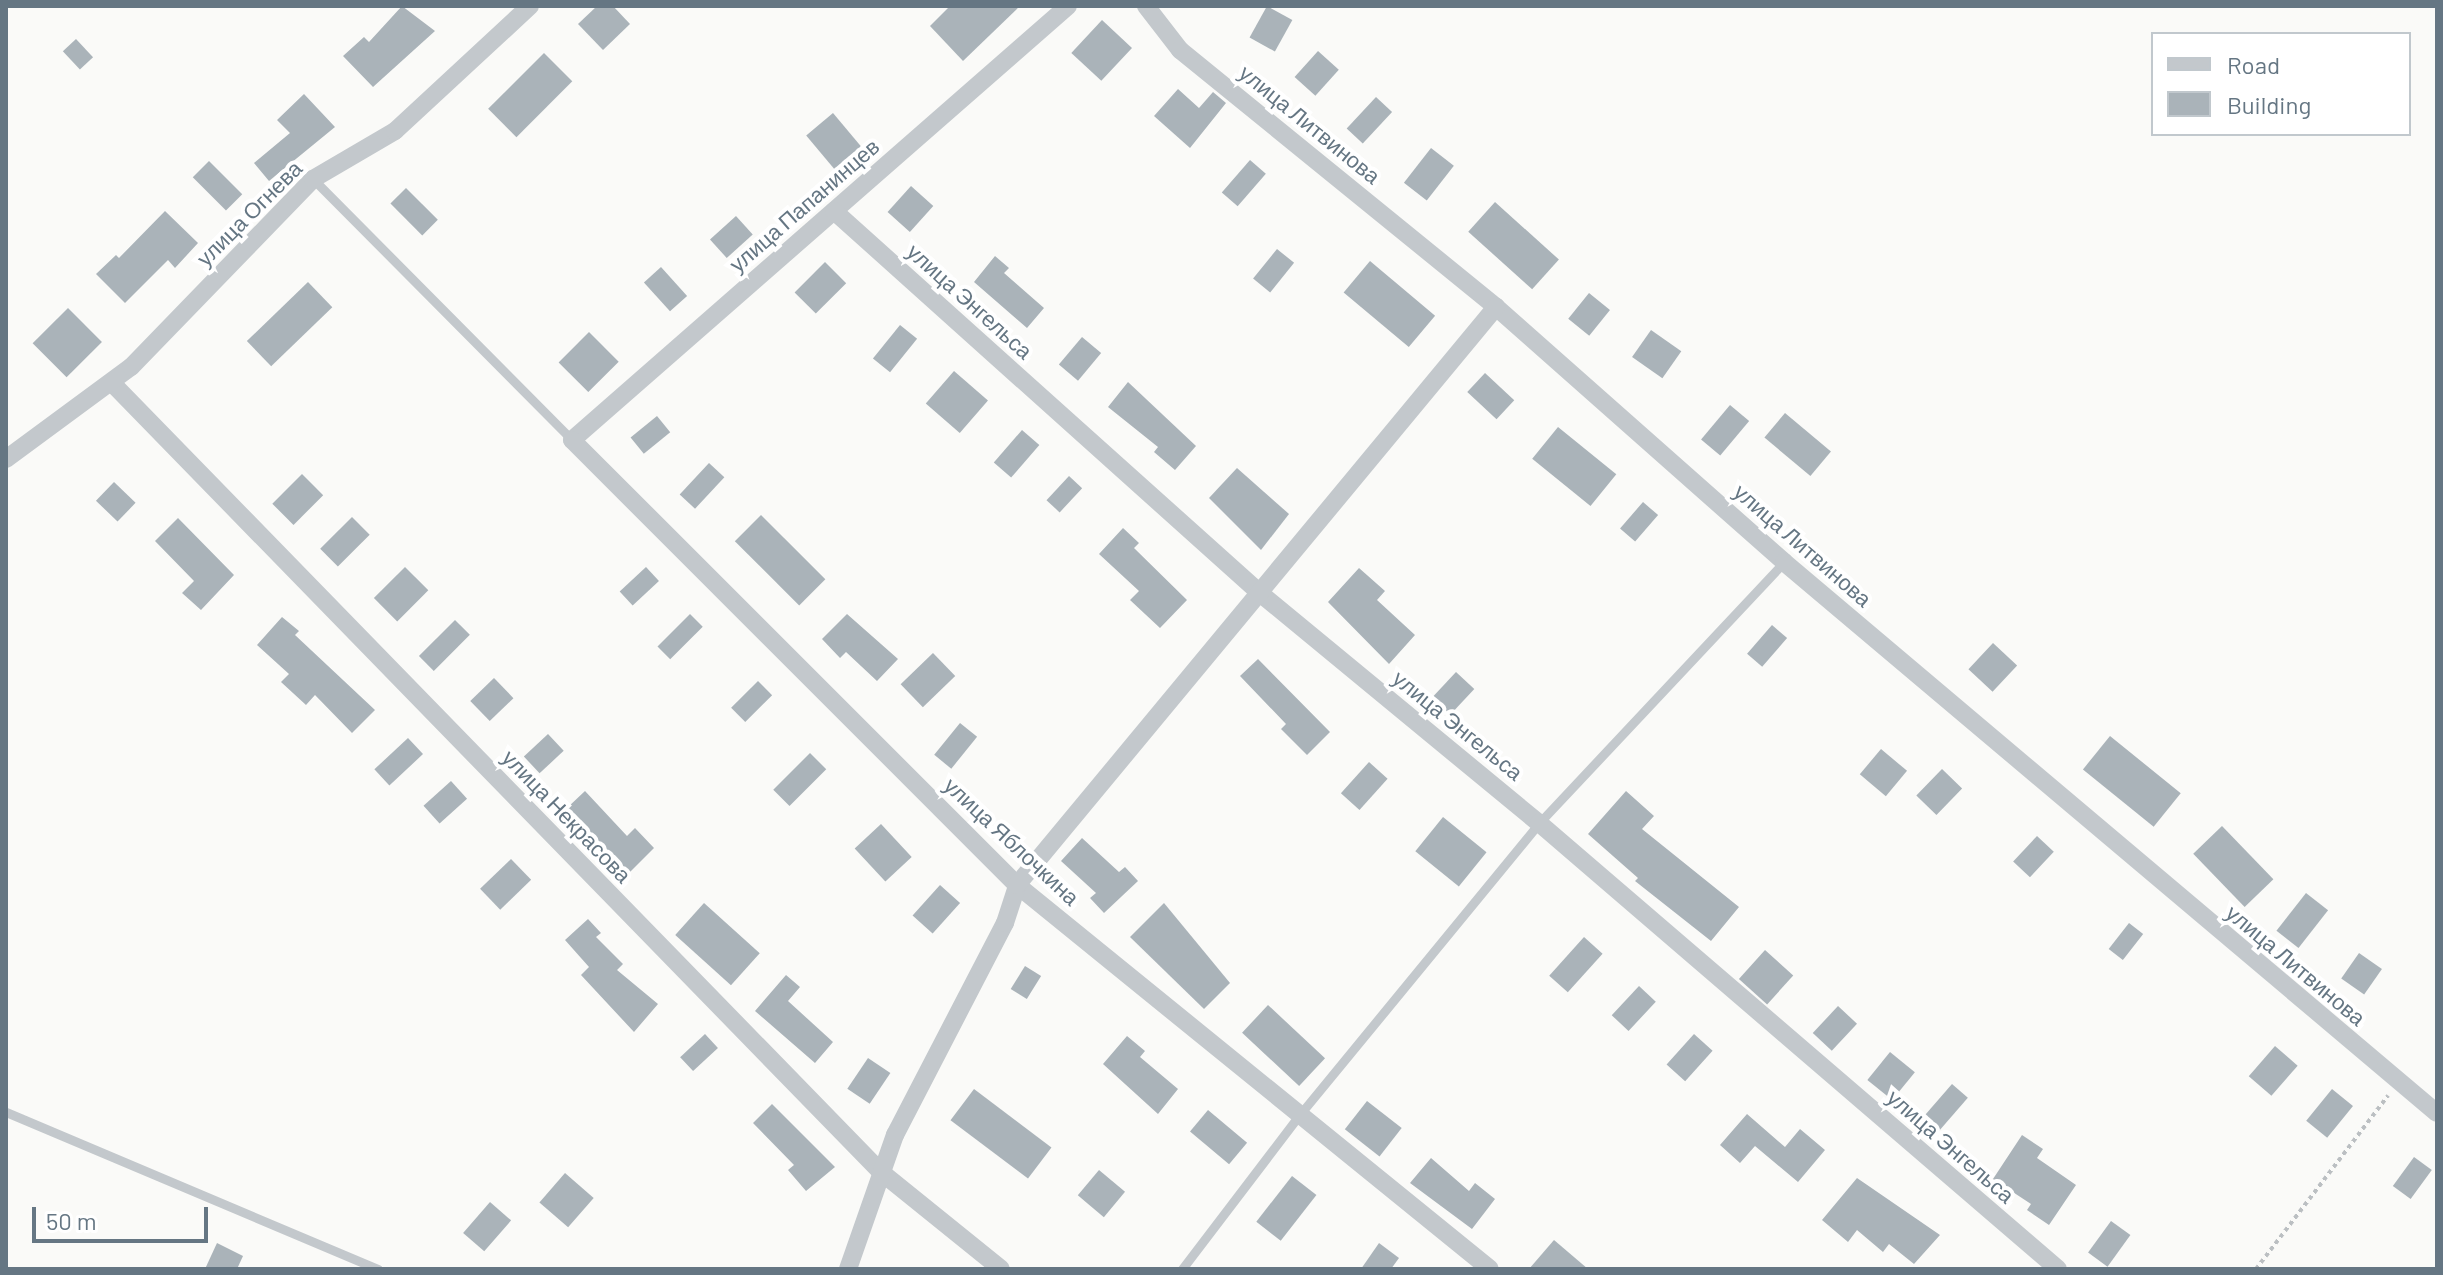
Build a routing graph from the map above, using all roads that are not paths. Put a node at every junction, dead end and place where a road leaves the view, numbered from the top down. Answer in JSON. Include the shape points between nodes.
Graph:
{"nodes":[{"id":1,"x":530,"y":6,"type":"edge"},
{"id":2,"x":1068,"y":6,"type":"edge"},
{"id":3,"x":1146,"y":6,"type":"edge"},
{"id":4,"x":313,"y":179,"type":"junction"},
{"id":5,"x":834,"y":211,"type":"junction"},
{"id":6,"x":1496,"y":307,"type":"junction"},
{"id":7,"x":112,"y":383,"type":"junction"},
{"id":8,"x":572,"y":440,"type":"junction"},
{"id":9,"x":6,"y":459,"type":"edge"},
{"id":10,"x":1784,"y":562,"type":"junction"},
{"id":11,"x":1261,"y":594,"type":"junction"},
{"id":12,"x":1539,"y":823,"type":"junction"},
{"id":13,"x":1017,"y":885,"type":"junction"},
{"id":14,"x":6,"y":1112,"type":"edge"},
{"id":15,"x":1301,"y":1113,"type":"junction"},
{"id":16,"x":2437,"y":1113,"type":"edge"},
{"id":17,"x":881,"y":1172,"type":"junction"},
{"id":18,"x":378,"y":1269,"type":"edge"},
{"id":19,"x":848,"y":1269,"type":"edge"},
{"id":20,"x":1001,"y":1269,"type":"edge"},
{"id":21,"x":1182,"y":1269,"type":"edge"},
{"id":22,"x":1490,"y":1269,"type":"edge"},
{"id":23,"x":2058,"y":1269,"type":"edge"}],
"edges":[{"from":1,"to":4,"type":"street","name":"улица Огнева","via":[[395,131]]},
{"from":2,"to":5,"type":"street","name":"улица Папанинцев"},
{"from":3,"to":6,"type":"street","name":"улица Литвинова","via":[[1180,50]]},
{"from":4,"to":7,"type":"street","name":"улица Огнева"},
{"from":4,"to":8,"type":"lane"},
{"from":5,"to":8,"type":"street","name":"улица Папанинцев"},
{"from":5,"to":11,"type":"street","name":"улица Энгельса"},
{"from":6,"to":10,"type":"street","name":"улица Литвинова"},
{"from":6,"to":11,"type":"street"},
{"from":7,"to":9,"type":"street","name":"улица Огнева"},
{"from":7,"to":17,"type":"street","name":"улица Некрасова"},
{"from":8,"to":13,"type":"street","name":"улица Яблочкина"},
{"from":10,"to":12,"type":"lane"},
{"from":10,"to":16,"type":"street","name":"улица Литвинова"},
{"from":11,"to":12,"type":"street","name":"улица Энгельса"},
{"from":11,"to":13,"type":"street"},
{"from":12,"to":15,"type":"lane"},
{"from":12,"to":23,"type":"street","name":"улица Энгельса"},
{"from":13,"to":15,"type":"street","name":"улица Яблочкина"},
{"from":13,"to":17,"type":"street","via":[[1005,923]]},
{"from":14,"to":18,"type":"lane"},
{"from":15,"to":21,"type":"lane"},
{"from":15,"to":22,"type":"street","name":"улица Яблочкина"},
{"from":17,"to":19,"type":"street"},
{"from":17,"to":20,"type":"street","name":"улица Некрасова"}]}
